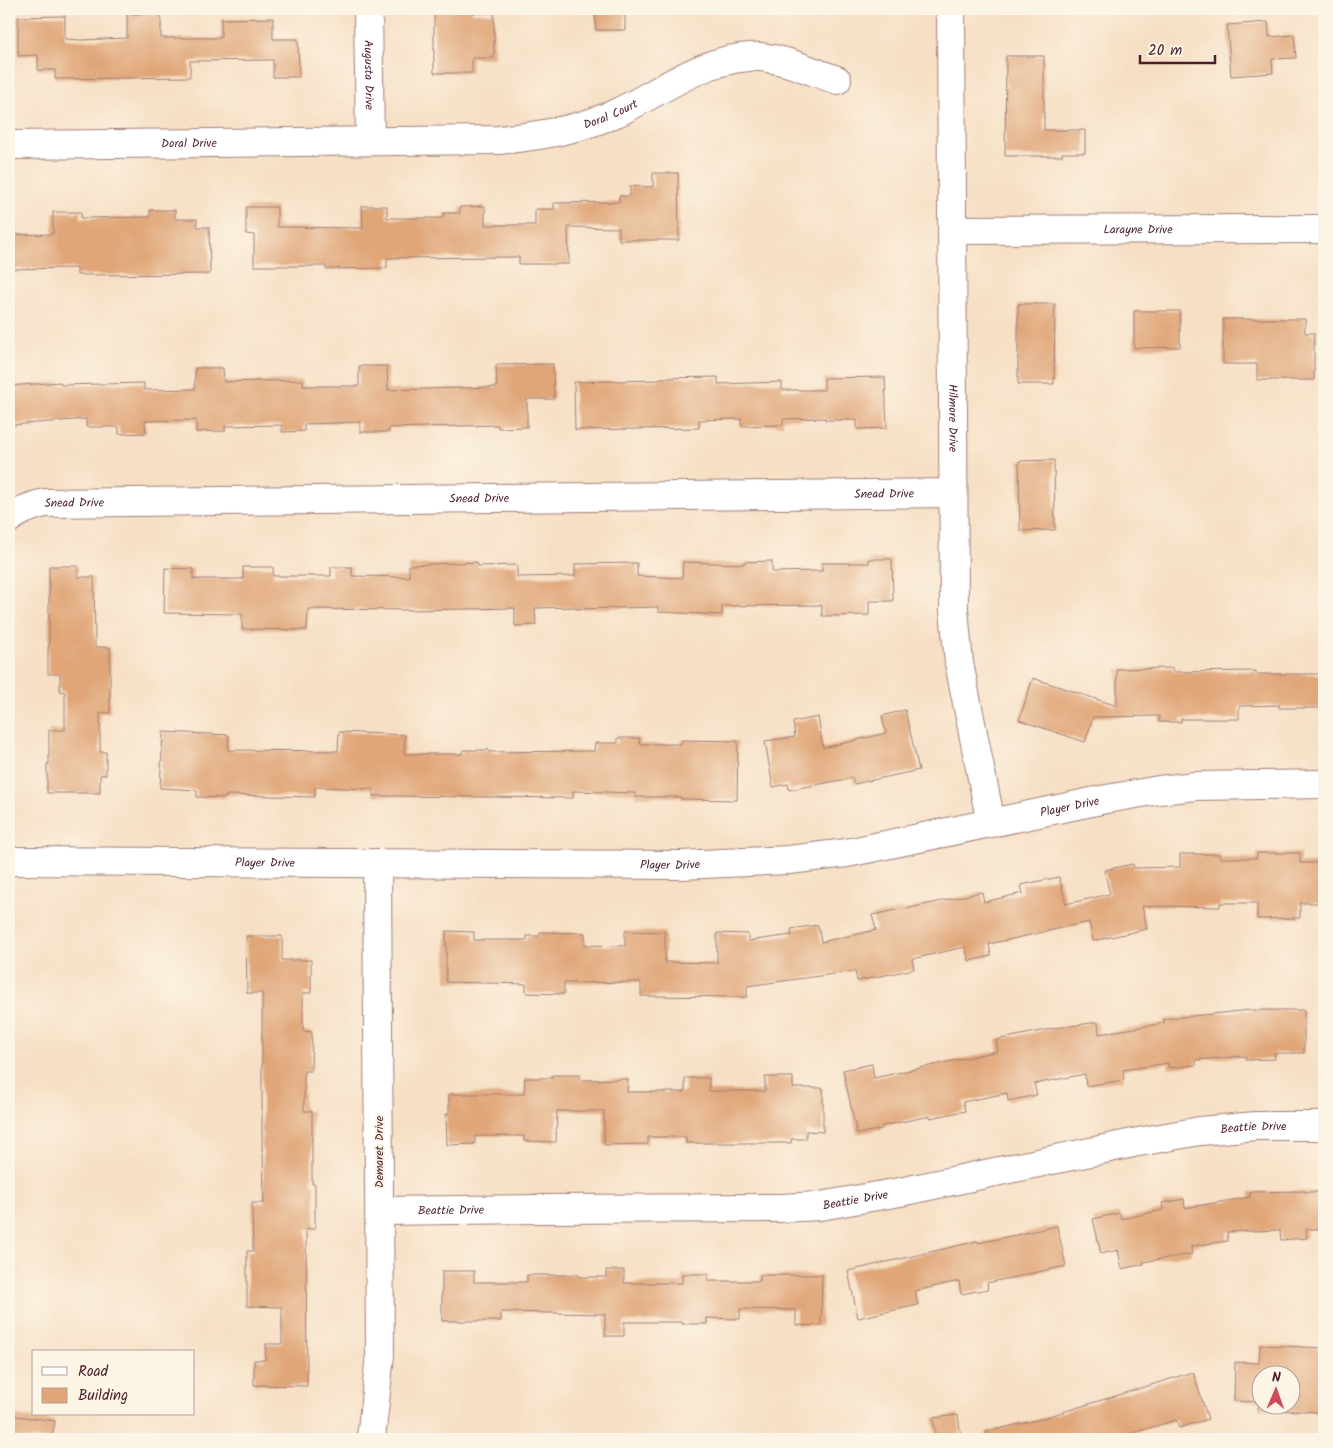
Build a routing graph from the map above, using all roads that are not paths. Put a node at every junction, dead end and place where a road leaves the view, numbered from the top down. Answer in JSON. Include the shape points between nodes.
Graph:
{"nodes":[{"id":1,"x":368,"y":9,"type":"edge"},
{"id":2,"x":952,"y":9,"type":"edge"},
{"id":3,"x":837,"y":80,"type":"dead end"},
{"id":4,"x":370,"y":141,"type":"junction"},
{"id":5,"x":9,"y":145,"type":"edge"},
{"id":6,"x":1324,"y":229,"type":"edge"},
{"id":7,"x":953,"y":230,"type":"junction"},
{"id":8,"x":953,"y":492,"type":"junction"},
{"id":9,"x":9,"y":519,"type":"edge"},
{"id":10,"x":1324,"y":784,"type":"edge"},
{"id":11,"x":991,"y":823,"type":"junction"},
{"id":12,"x":9,"y":861,"type":"edge"},
{"id":13,"x":377,"y":864,"type":"junction"},
{"id":14,"x":1324,"y":1126,"type":"edge"},
{"id":15,"x":380,"y":1211,"type":"junction"},
{"id":16,"x":371,"y":1439,"type":"edge"}],
"edges":[{"from":1,"to":4,"type":"street","name":"Augusta Drive"},
{"from":2,"to":7,"type":"street","name":"Hilmore Drive"},
{"from":3,"to":4,"type":"street","name":"Doral Court","via":[[771,58],[750,57],[694,71],[614,114],[565,131],[499,140]]},
{"from":4,"to":5,"type":"street","name":"Doral Drive"},
{"from":6,"to":7,"type":"street","name":"Larayne Drive"},
{"from":7,"to":8,"type":"street","name":"Hilmore Drive"},
{"from":8,"to":9,"type":"street","name":"Snead Drive","via":[[45,503],[18,511]]},
{"from":8,"to":11,"type":"street","name":"Hilmore Drive","via":[[954,610],[959,663]]},
{"from":10,"to":11,"type":"street","name":"Player Drive","via":[[1196,786],[1159,790]]},
{"from":11,"to":13,"type":"street","name":"Player Drive","via":[[847,852],[780,861],[681,865]]},
{"from":12,"to":13,"type":"street","name":"Player Drive"},
{"from":13,"to":15,"type":"street","name":"Demaret Drive"},
{"from":14,"to":15,"type":"street","name":"Beattie Drive","via":[[1256,1126],[1200,1131],[820,1206]]},
{"from":15,"to":16,"type":"street","name":"Demaret Drive","via":[[380,1355]]}]}
